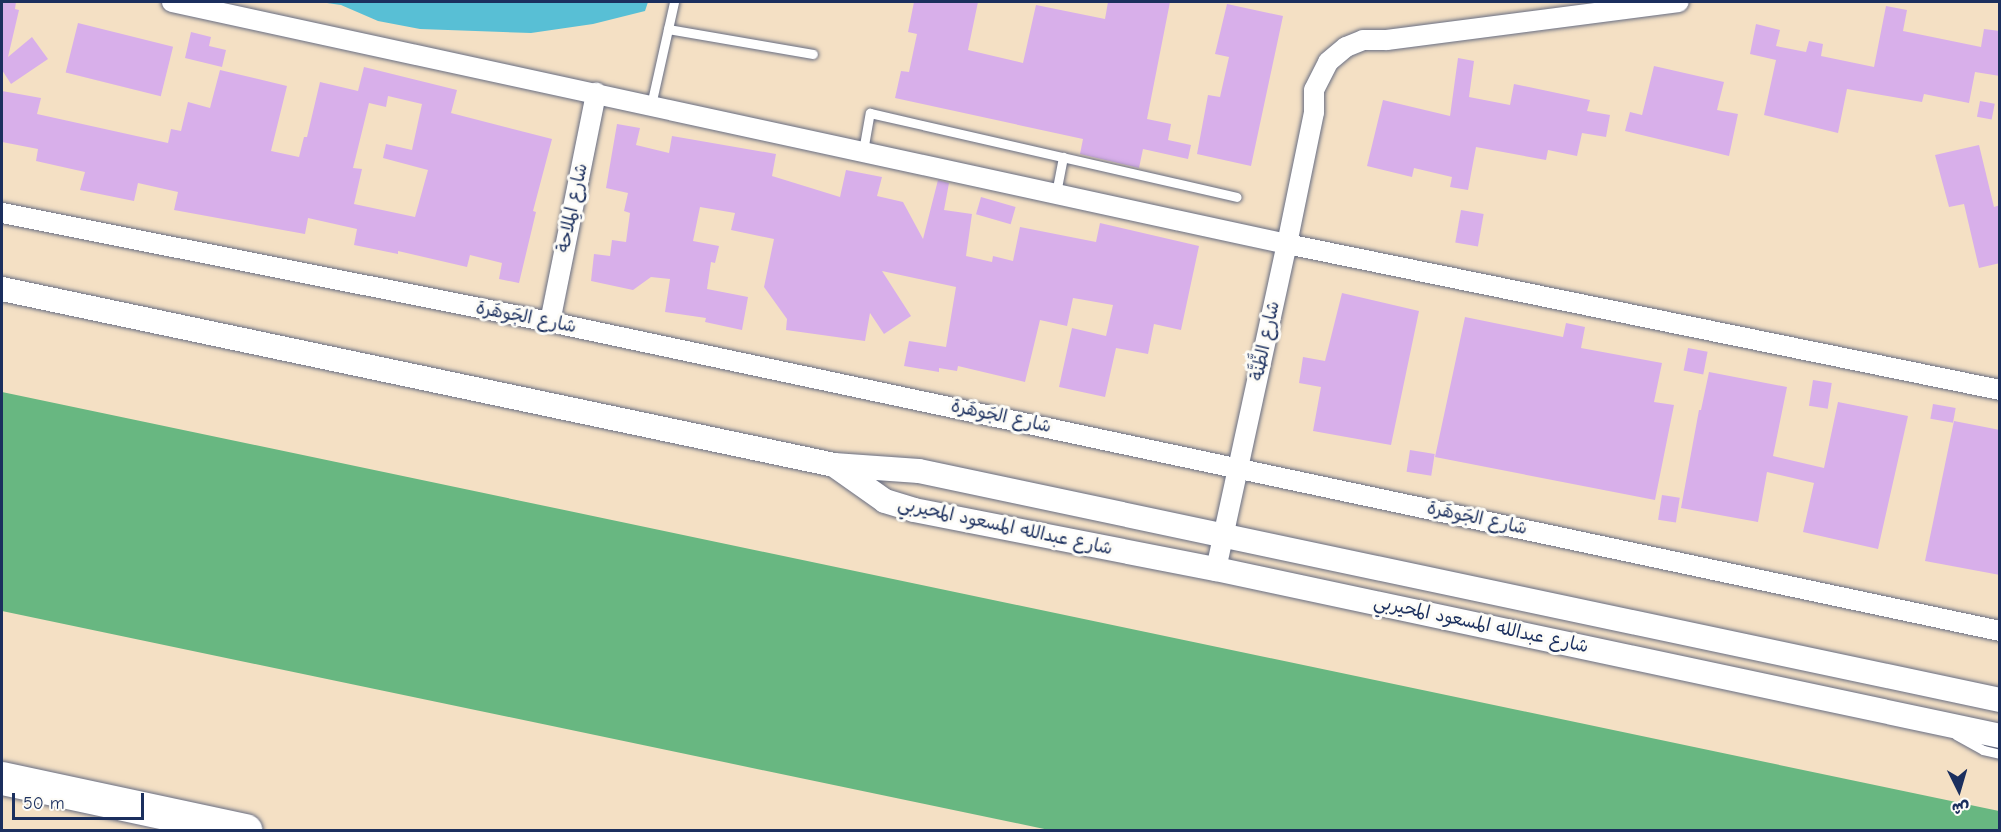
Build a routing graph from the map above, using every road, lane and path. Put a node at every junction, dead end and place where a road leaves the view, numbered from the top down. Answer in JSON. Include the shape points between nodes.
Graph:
{"nodes":[{"id":1,"x":172,"y":2,"type":"edge"},
{"id":2,"x":674,"y":2,"type":"edge"},
{"id":3,"x":1679,"y":2,"type":"edge"},
{"id":4,"x":668,"y":29,"type":"junction"},
{"id":5,"x":813,"y":54,"type":"dead end"},
{"id":6,"x":597,"y":93,"type":"junction"},
{"id":7,"x":651,"y":105,"type":"junction"},
{"id":8,"x":863,"y":151,"type":"junction"},
{"id":9,"x":1063,"y":157,"type":"junction"},
{"id":10,"x":1056,"y":193,"type":"junction"},
{"id":11,"x":1237,"y":197,"type":"dead end"},
{"id":12,"x":2,"y":213,"type":"edge"},
{"id":13,"x":1287,"y":244,"type":"junction"},
{"id":14,"x":2,"y":289,"type":"edge"},
{"id":15,"x":550,"y":322,"type":"junction"},
{"id":16,"x":2000,"y":390,"type":"edge"},
{"id":17,"x":834,"y":465,"type":"junction"},
{"id":18,"x":1238,"y":467,"type":"junction"},
{"id":19,"x":932,"y":474,"type":"junction"},
{"id":20,"x":914,"y":510,"type":"junction"},
{"id":21,"x":1223,"y":537,"type":"junction"},
{"id":22,"x":1216,"y":569,"type":"junction"},
{"id":23,"x":2000,"y":631,"type":"edge"},
{"id":24,"x":2000,"y":700,"type":"edge"},
{"id":25,"x":1943,"y":724,"type":"junction"},
{"id":26,"x":2000,"y":736,"type":"edge"},
{"id":27,"x":2000,"y":754,"type":"edge"},
{"id":28,"x":2,"y":764,"type":"edge"},
{"id":29,"x":2,"y":778,"type":"edge"},
{"id":30,"x":97,"y":798,"type":"junction"},
{"id":31,"x":245,"y":831,"type":"edge"}],
"edges":[{"from":1,"to":6,"type":"street"},
{"from":2,"to":4,"type":"lane"},
{"from":3,"to":13,"type":"street","name":"شارع الظَّنَّة","via":[[1387,40],[1342,64],[1314,112]]},
{"from":4,"to":5,"type":"lane"},
{"from":4,"to":7,"type":"lane"},
{"from":6,"to":7,"type":"street"},
{"from":6,"to":15,"type":"street","name":"شارع المِلاحة"},
{"from":7,"to":8,"type":"street"},
{"from":8,"to":9,"type":"lane","via":[[870,114]]},
{"from":8,"to":10,"type":"street"},
{"from":9,"to":10,"type":"lane"},
{"from":9,"to":11,"type":"lane"},
{"from":10,"to":13,"type":"street"},
{"from":12,"to":15,"type":"street","name":"شارع الجَوهَرة"},
{"from":13,"to":16,"type":"street"},
{"from":13,"to":18,"type":"street","name":"شارع الظَّنَّة"},
{"from":14,"to":17,"type":"street"},
{"from":15,"to":18,"type":"street","name":"شارع الجَوهَرة"},
{"from":17,"to":19,"type":"street","name":"شارع عبدالله المسعود المحيربي"},
{"from":17,"to":20,"type":"street","name":"شارع عبدالله المسعود المحيربي","via":[[885,501]]},
{"from":18,"to":21,"type":"street","name":"شارع الظَّنَّة"},
{"from":18,"to":23,"type":"street","name":"شارع الجَوهَرة"},
{"from":19,"to":20,"type":"street","via":[[909,478],[900,485],[900,496]]},
{"from":19,"to":21,"type":"street","name":"شارع عبدالله المسعود المحيربي"},
{"from":20,"to":22,"type":"street","name":"شارع عبدالله المسعود المحيربي"},
{"from":21,"to":22,"type":"street","name":"شارع الظَّنَّة"},
{"from":21,"to":24,"type":"street","name":"شارع عبدالله المسعود المحيربي"},
{"from":22,"to":25,"type":"street","name":"شارع عبدالله المسعود المحيربي"},
{"from":25,"to":26,"type":"street","name":"شارع عبدالله المسعود المحيربي"},
{"from":25,"to":27,"type":"lane","via":[[1968,743]]},
{"from":28,"to":30,"type":"highway"},
{"from":29,"to":30,"type":"highway"},
{"from":30,"to":31,"type":"highway"}]}
